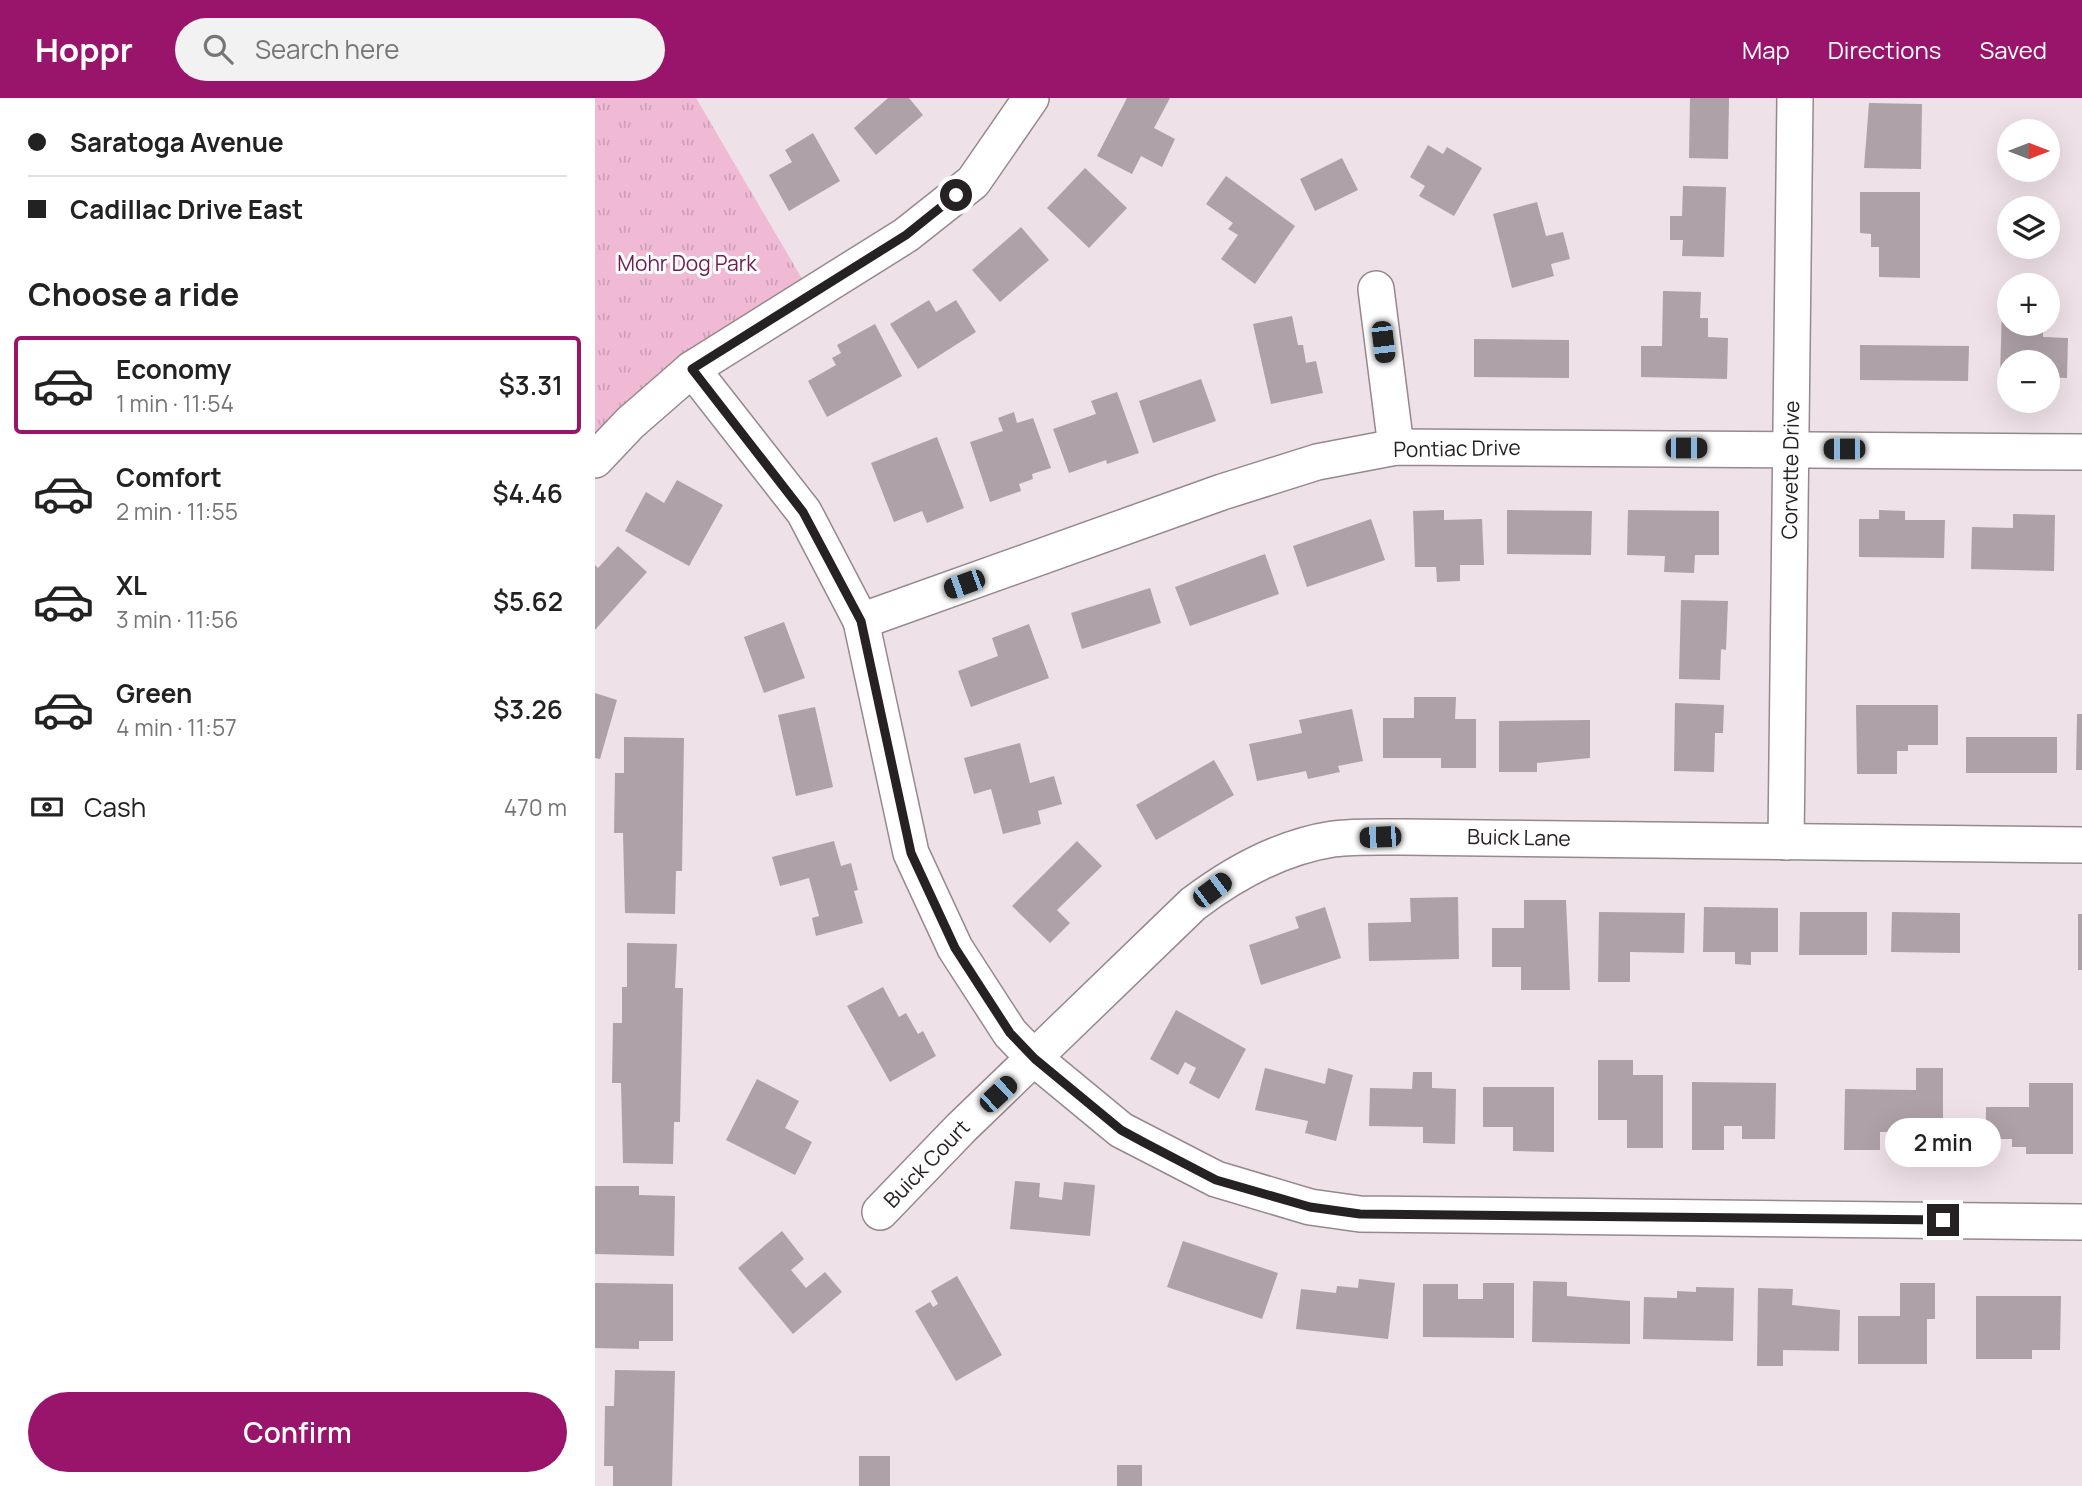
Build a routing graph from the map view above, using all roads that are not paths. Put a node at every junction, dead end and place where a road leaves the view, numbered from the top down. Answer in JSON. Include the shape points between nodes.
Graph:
{"nodes":[{"id":1,"x":1031,"y":98,"type":"edge"},
{"id":2,"x":1795,"y":98,"type":"edge"},
{"id":3,"x":1376,"y":289,"type":"dead end"},
{"id":4,"x":692,"y":369,"type":"junction"},
{"id":5,"x":1396,"y":447,"type":"junction"},
{"id":6,"x":1792,"y":449,"type":"junction"},
{"id":7,"x":2082,"y":452,"type":"edge"},
{"id":8,"x":595,"y":460,"type":"edge"},
{"id":9,"x":861,"y":621,"type":"junction"},
{"id":10,"x":1786,"y":842,"type":"junction"},
{"id":11,"x":2082,"y":845,"type":"edge"},
{"id":12,"x":1035,"y":1059,"type":"junction"},
{"id":13,"x":880,"y":1212,"type":"dead end"},
{"id":14,"x":2082,"y":1222,"type":"edge"}],
"edges":[{"from":1,"to":4,"type":"street","via":[[973,182],[906,235]]},
{"from":2,"to":6,"type":"street","name":"Corvette Drive"},
{"from":3,"to":5,"type":"street"},
{"from":4,"to":8,"type":"street","via":[[629,423]]},
{"from":4,"to":9,"type":"street","via":[[803,512]]},
{"from":5,"to":6,"type":"street","name":"Pontiac Drive"},
{"from":5,"to":9,"type":"street","name":"Pontiac Drive","via":[[1317,462],[1222,492]]},
{"from":6,"to":7,"type":"street","name":"Pontiac Drive"},
{"from":6,"to":10,"type":"street","name":"Corvette Drive"},
{"from":9,"to":12,"type":"street","via":[[911,853],[955,948],[1010,1033]]},
{"from":10,"to":11,"type":"street","name":"Buick Lane"},
{"from":10,"to":12,"type":"street","name":"Buick Lane","via":[[1403,837],[1334,839],[1289,850],[1230,876],[1193,904]]},
{"from":12,"to":13,"type":"street","name":"Buick Court"},
{"from":12,"to":14,"type":"street","via":[[1121,1130],[1216,1180],[1310,1207],[1360,1214]]}]}
